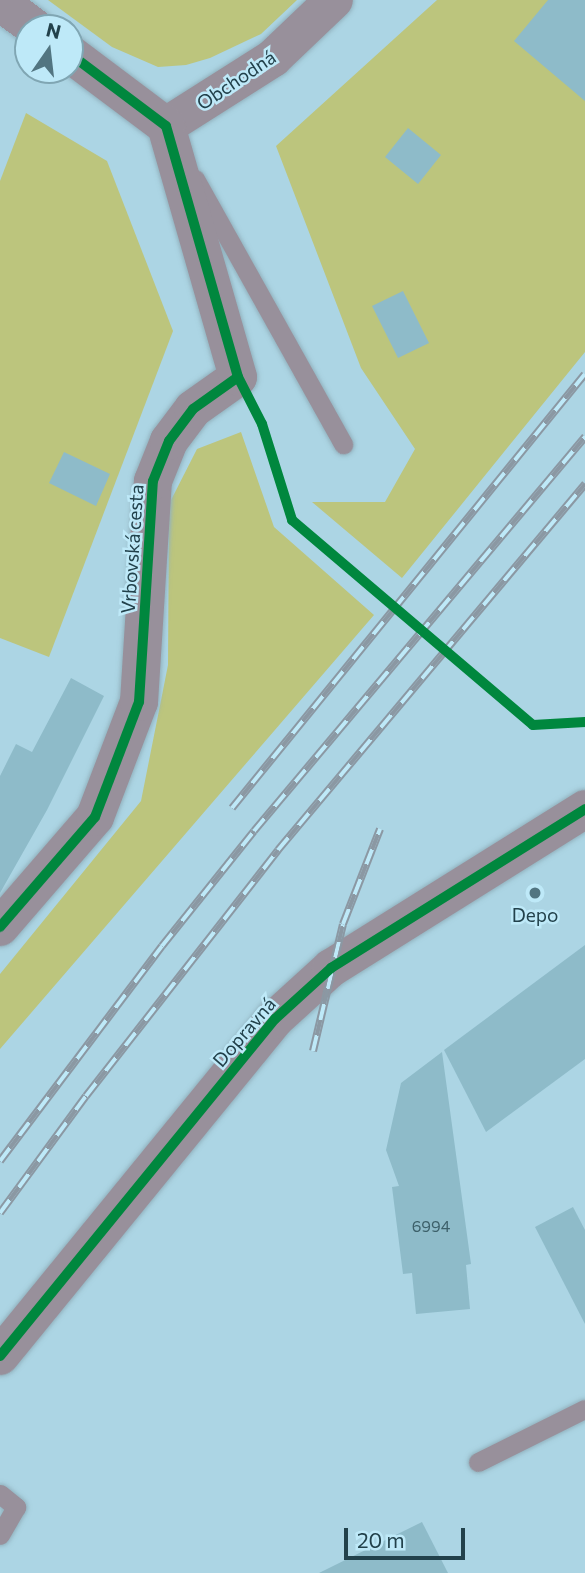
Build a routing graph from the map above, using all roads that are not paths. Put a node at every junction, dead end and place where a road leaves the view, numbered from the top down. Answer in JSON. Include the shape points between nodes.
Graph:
{"nodes":[{"id":1,"x":334,"y":0,"type":"edge"},
{"id":2,"x":0,"y":2,"type":"edge"},
{"id":3,"x":16,"y":14,"type":"edge"},
{"id":4,"x":84,"y":64,"type":"edge"},
{"id":5,"x":166,"y":126,"type":"junction"},
{"id":6,"x":344,"y":444,"type":"dead end"},
{"id":7,"x":585,"y":809,"type":"edge"},
{"id":8,"x":0,"y":927,"type":"edge"},
{"id":9,"x":0,"y":1356,"type":"edge"},
{"id":10,"x":585,"y":1409,"type":"edge"},
{"id":11,"x":478,"y":1462,"type":"dead end"},
{"id":12,"x":0,"y":1494,"type":"edge"},
{"id":13,"x":0,"y":1535,"type":"edge"}],
"edges":[{"from":1,"to":5,"type":"street","name":"Obchodná","via":[[273,58]]},
{"from":2,"to":3,"type":"street"},
{"from":4,"to":5,"type":"street"},
{"from":5,"to":6,"type":"lane"},
{"from":5,"to":8,"type":"street","name":"Vrbovská cesta","via":[[238,377],[193,409],[169,441],[153,481],[139,702],[95,817]]},
{"from":7,"to":9,"type":"street","name":"Dopravná","via":[[331,968],[275,1018]]},
{"from":10,"to":11,"type":"lane"},
{"from":12,"to":13,"type":"lane","via":[[16,1507]]}]}
